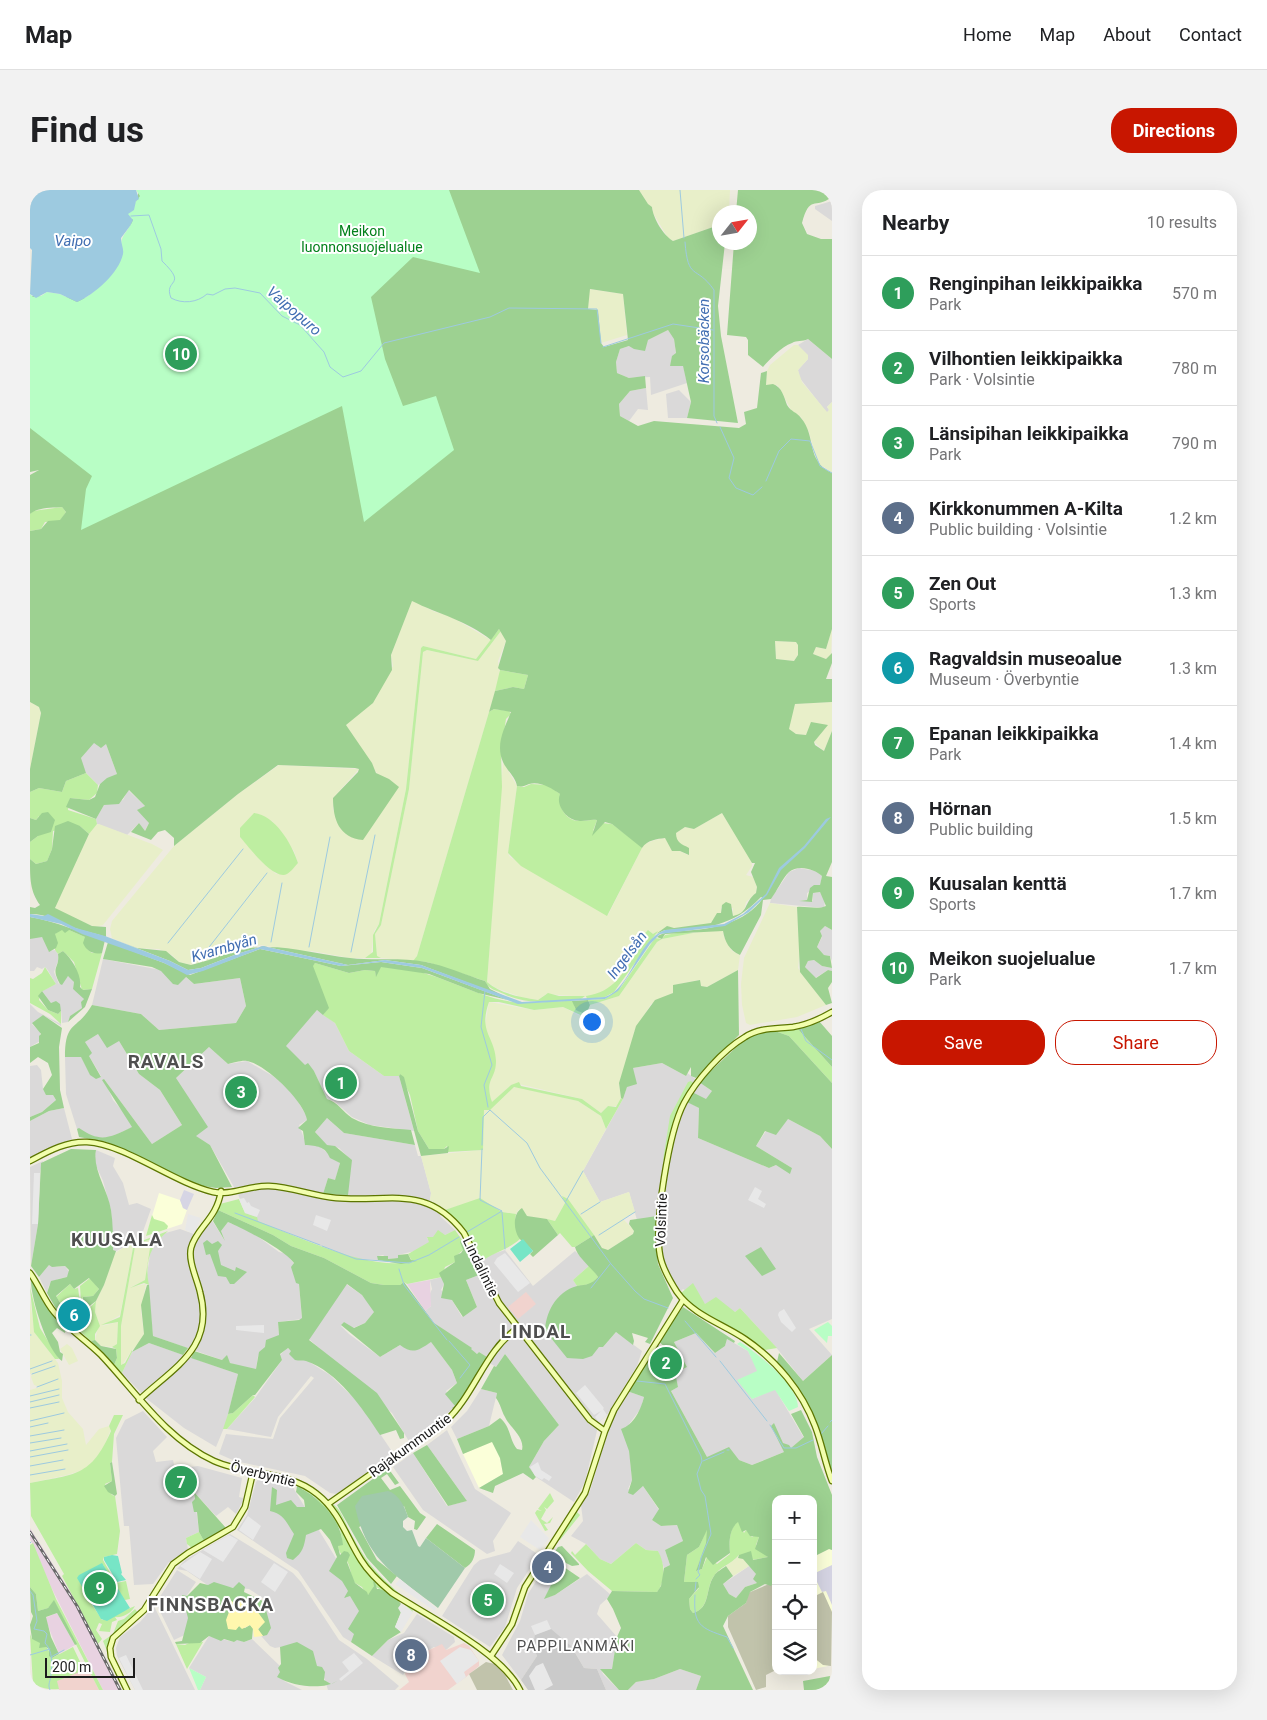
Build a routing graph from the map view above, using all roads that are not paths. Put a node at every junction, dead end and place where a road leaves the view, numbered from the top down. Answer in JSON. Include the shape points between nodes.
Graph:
{"nodes":[{"id":1,"x":832,"y":1012,"type":"edge"},
{"id":2,"x":30,"y":1161,"type":"edge"},
{"id":3,"x":220,"y":1191,"type":"junction"},
{"id":4,"x":30,"y":1273,"type":"edge"},
{"id":5,"x":683,"y":1300,"type":"junction"},
{"id":6,"x":518,"y":1328,"type":"junction"},
{"id":7,"x":139,"y":1400,"type":"junction"},
{"id":8,"x":605,"y":1431,"type":"junction"},
{"id":9,"x":253,"y":1472,"type":"junction"},
{"id":10,"x":832,"y":1480,"type":"edge"},
{"id":11,"x":328,"y":1504,"type":"junction"},
{"id":12,"x":491,"y":1656,"type":"junction"},
{"id":13,"x":127,"y":1690,"type":"edge"},
{"id":14,"x":520,"y":1690,"type":"edge"}],
"edges":[{"from":1,"to":5,"type":"street","name":"Volsintie","via":[[800,1025],[766,1029],[745,1037],[701,1078],[684,1103],[663,1182],[659,1248],[668,1275]]},
{"from":2,"to":3,"type":"street","name":"Lindalintie","via":[[64,1145],[94,1142],[193,1187]]},
{"from":3,"to":6,"type":"street","name":"Lindalintie","via":[[268,1186],[335,1198],[398,1198],[437,1208],[464,1233],[496,1299]]},
{"from":3,"to":7,"type":"street","via":[[214,1213],[194,1241],[191,1251],[204,1308],[197,1344],[186,1359]]},
{"from":4,"to":7,"type":"street","name":"Överbyntie","via":[[56,1315],[97,1351]]},
{"from":5,"to":8,"type":"street","via":[[614,1410]]},
{"from":5,"to":10,"type":"street","via":[[757,1348],[782,1372],[810,1415]]},
{"from":6,"to":8,"type":"street","name":"Lindalintie","via":[[594,1424]]},
{"from":6,"to":11,"type":"street","name":"Rajakummuntie","via":[[498,1345],[451,1417]]},
{"from":7,"to":9,"type":"street","name":"Överbyntie","via":[[199,1452]]},
{"from":8,"to":12,"type":"street","via":[[585,1493],[524,1586],[514,1620]]},
{"from":9,"to":11,"type":"street","name":"Överbyntie","via":[[302,1484]]},
{"from":9,"to":13,"type":"street","via":[[245,1507],[236,1521],[229,1529],[173,1564],[144,1610],[113,1638],[111,1657]]},
{"from":11,"to":12,"type":"street","name":"Överbyntie","via":[[362,1561],[378,1581]]},
{"from":12,"to":14,"type":"street","name":"Överbyntie"}]}
